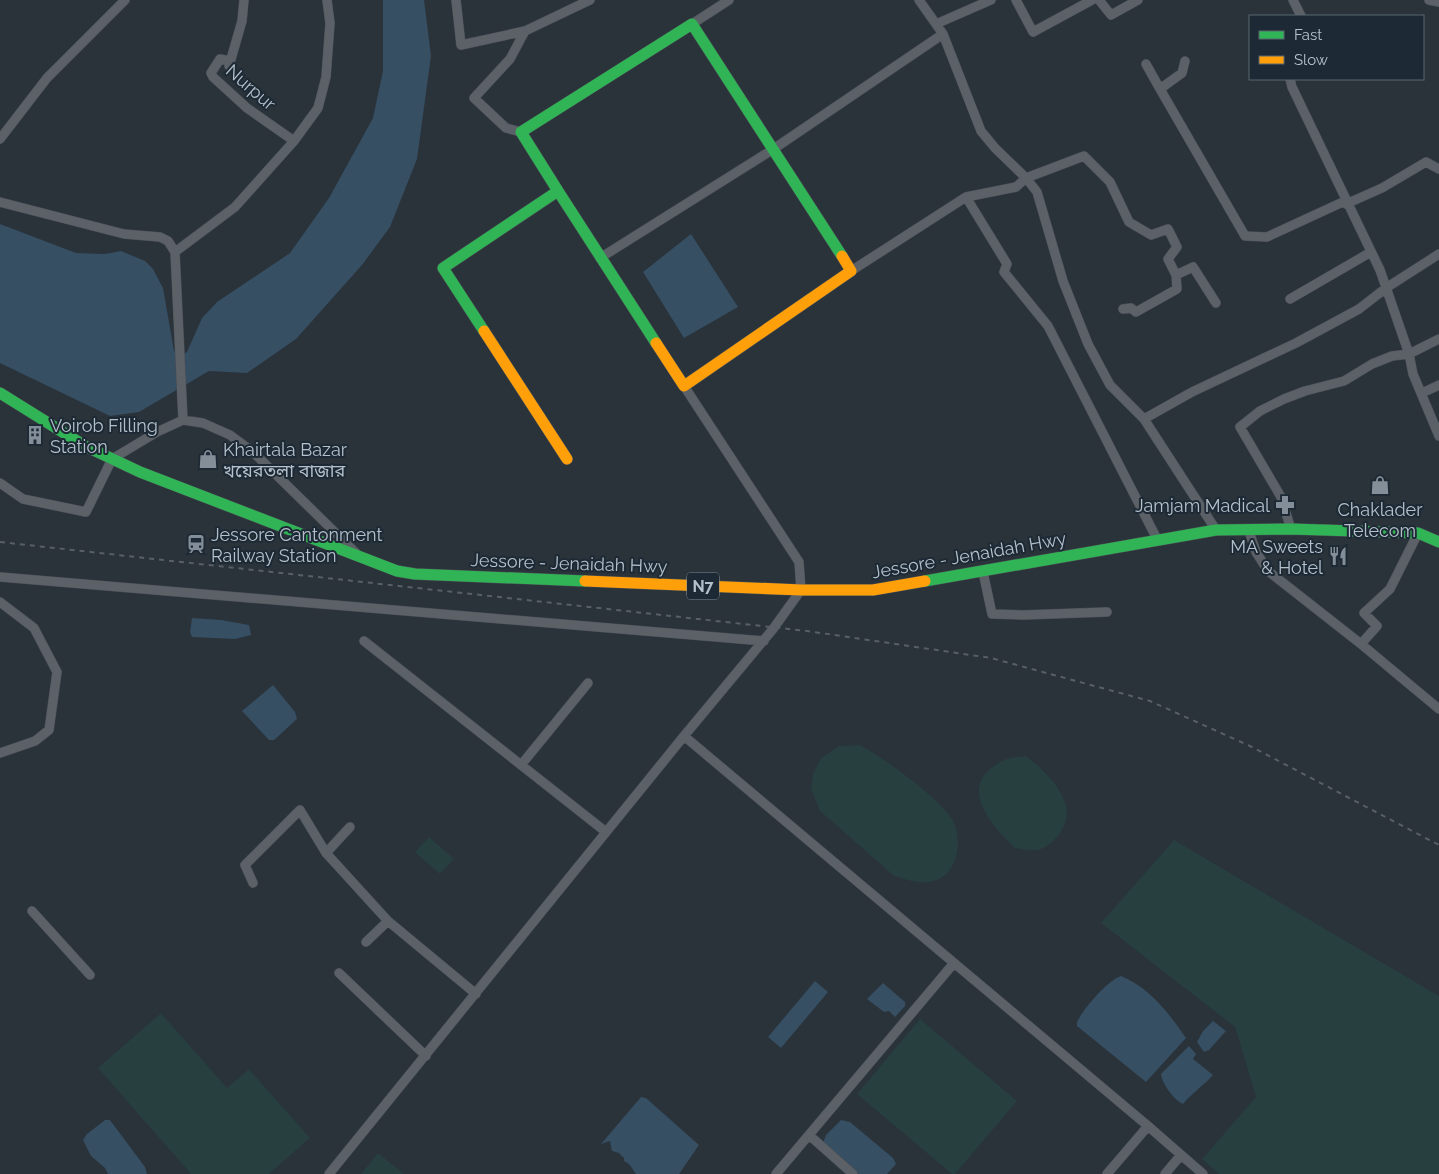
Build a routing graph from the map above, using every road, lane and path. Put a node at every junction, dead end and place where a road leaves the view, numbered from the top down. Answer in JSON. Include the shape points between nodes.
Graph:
{"nodes":[{"id":1,"x":125,"y":0,"type":"edge"},
{"id":2,"x":244,"y":0,"type":"edge"},
{"id":3,"x":327,"y":0,"type":"edge"},
{"id":4,"x":456,"y":0,"type":"edge"},
{"id":5,"x":590,"y":0,"type":"edge"},
{"id":6,"x":729,"y":0,"type":"edge"},
{"id":7,"x":919,"y":0,"type":"edge"},
{"id":8,"x":991,"y":0,"type":"edge"},
{"id":9,"x":1016,"y":0,"type":"edge"},
{"id":10,"x":1092,"y":0,"type":"edge"},
{"id":11,"x":1099,"y":0,"type":"edge"},
{"id":12,"x":1138,"y":0,"type":"edge"},
{"id":13,"x":1293,"y":0,"type":"edge"},
{"id":14,"x":1430,"y":0,"type":"edge"},
{"id":15,"x":1439,"y":2,"type":"edge"},
{"id":16,"x":1300,"y":15,"type":"edge"},
{"id":17,"x":692,"y":24,"type":"junction"},
{"id":18,"x":936,"y":24,"type":"junction"},
{"id":19,"x":525,"y":31,"type":"junction"},
{"id":20,"x":943,"y":34,"type":"junction"},
{"id":21,"x":1185,"y":61,"type":"dead end"},
{"id":22,"x":1146,"y":64,"type":"dead end"},
{"id":23,"x":1290,"y":80,"type":"edge"},
{"id":24,"x":1160,"y":89,"type":"junction"},
{"id":25,"x":521,"y":132,"type":"junction"},
{"id":26,"x":0,"y":139,"type":"edge"},
{"id":27,"x":294,"y":141,"type":"junction"},
{"id":28,"x":772,"y":150,"type":"junction"},
{"id":29,"x":1439,"y":170,"type":"edge"},
{"id":30,"x":1026,"y":178,"type":"junction"},
{"id":31,"x":558,"y":191,"type":"junction"},
{"id":32,"x":966,"y":197,"type":"junction"},
{"id":33,"x":0,"y":202,"type":"edge"},
{"id":34,"x":1345,"y":202,"type":"junction"},
{"id":35,"x":175,"y":252,"type":"junction"},
{"id":36,"x":1371,"y":252,"type":"junction"},
{"id":37,"x":1439,"y":254,"type":"edge"},
{"id":38,"x":600,"y":258,"type":"junction"},
{"id":39,"x":851,"y":271,"type":"junction"},
{"id":40,"x":1176,"y":275,"type":"junction"},
{"id":41,"x":1386,"y":288,"type":"junction"},
{"id":42,"x":1290,"y":299,"type":"dead end"},
{"id":43,"x":1216,"y":303,"type":"dead end"},
{"id":44,"x":1123,"y":310,"type":"dead end"},
{"id":45,"x":1439,"y":339,"type":"edge"},
{"id":46,"x":1408,"y":354,"type":"junction"},
{"id":47,"x":1439,"y":385,"type":"edge"},
{"id":48,"x":684,"y":386,"type":"junction"},
{"id":49,"x":0,"y":393,"type":"edge"},
{"id":50,"x":1422,"y":393,"type":"junction"},
{"id":51,"x":1144,"y":419,"type":"junction"},
{"id":52,"x":183,"y":420,"type":"junction"},
{"id":53,"x":1439,"y":436,"type":"edge"},
{"id":54,"x":112,"y":459,"type":"junction"},
{"id":55,"x":567,"y":459,"type":"dead end"},
{"id":56,"x":0,"y":483,"type":"edge"},
{"id":57,"x":1291,"y":529,"type":"junction"},
{"id":58,"x":1216,"y":530,"type":"junction"},
{"id":59,"x":1248,"y":531,"type":"junction"},
{"id":60,"x":1418,"y":533,"type":"junction"},
{"id":61,"x":1157,"y":539,"type":"junction"},
{"id":62,"x":1439,"y":542,"type":"edge"},
{"id":63,"x":364,"y":560,"type":"junction"},
{"id":64,"x":983,"y":572,"type":"junction"},
{"id":65,"x":0,"y":577,"type":"edge"},
{"id":66,"x":801,"y":590,"type":"junction"},
{"id":67,"x":0,"y":602,"type":"edge"},
{"id":68,"x":1107,"y":612,"type":"dead end"},
{"id":69,"x":364,"y":641,"type":"dead end"},
{"id":70,"x":764,"y":641,"type":"junction"},
{"id":71,"x":1361,"y":644,"type":"junction"},
{"id":72,"x":588,"y":683,"type":"dead end"},
{"id":73,"x":1439,"y":709,"type":"edge"},
{"id":74,"x":684,"y":736,"type":"junction"},
{"id":75,"x":0,"y":753,"type":"edge"},
{"id":76,"x":521,"y":765,"type":"junction"},
{"id":77,"x":350,"y":827,"type":"dead end"},
{"id":78,"x":606,"y":832,"type":"junction"},
{"id":79,"x":326,"y":853,"type":"junction"},
{"id":80,"x":254,"y":883,"type":"dead end"},
{"id":81,"x":32,"y":911,"type":"dead end"},
{"id":82,"x":388,"y":922,"type":"junction"},
{"id":83,"x":366,"y":942,"type":"dead end"},
{"id":84,"x":954,"y":963,"type":"junction"},
{"id":85,"x":339,"y":973,"type":"dead end"},
{"id":86,"x":90,"y":975,"type":"dead end"},
{"id":87,"x":476,"y":994,"type":"junction"},
{"id":88,"x":426,"y":1056,"type":"junction"},
{"id":89,"x":1148,"y":1126,"type":"junction"},
{"id":90,"x":809,"y":1135,"type":"junction"},
{"id":91,"x":1181,"y":1155,"type":"junction"},
{"id":92,"x":329,"y":1174,"type":"edge"},
{"id":93,"x":776,"y":1174,"type":"edge"},
{"id":94,"x":853,"y":1174,"type":"edge"},
{"id":95,"x":1107,"y":1174,"type":"edge"},
{"id":96,"x":1165,"y":1174,"type":"edge"},
{"id":97,"x":1203,"y":1174,"type":"edge"}],
"edges":[{"from":1,"to":26,"type":"street","via":[[47,78]]},
{"from":2,"to":27,"type":"street","name":"Nurpur","via":[[242,21],[229,64],[220,59],[211,73],[247,108]]},
{"from":3,"to":27,"type":"street","via":[[330,23],[326,77],[318,108]]},
{"from":4,"to":19,"type":"street","via":[[461,45]]},
{"from":5,"to":19,"type":"street"},
{"from":6,"to":17,"type":"street"},
{"from":7,"to":18,"type":"street"},
{"from":8,"to":18,"type":"street"},
{"from":9,"to":10,"type":"street","via":[[1033,32]]},
{"from":11,"to":12,"type":"street","via":[[1111,15]]},
{"from":13,"to":16,"type":"street"},
{"from":14,"to":15,"type":"street"},
{"from":17,"to":25,"type":"main road"},
{"from":17,"to":28,"type":"main road"},
{"from":18,"to":20,"type":"street"},
{"from":19,"to":25,"type":"street","via":[[510,59],[474,98],[506,128]]},
{"from":20,"to":28,"type":"street"},
{"from":20,"to":30,"type":"street","via":[[981,131]]},
{"from":21,"to":24,"type":"street","via":[[1182,73]]},
{"from":22,"to":24,"type":"street"},
{"from":23,"to":34,"type":"street"},
{"from":24,"to":34,"type":"street","via":[[1245,236],[1268,237]]},
{"from":25,"to":31,"type":"main road"},
{"from":27,"to":35,"type":"street","via":[[235,207]]},
{"from":28,"to":38,"type":"street"},
{"from":28,"to":39,"type":"main road"},
{"from":29,"to":34,"type":"street","via":[[1426,162],[1382,188]]},
{"from":30,"to":32,"type":"street","via":[[1016,186]]},
{"from":30,"to":40,"type":"street","via":[[1084,156],[1110,182],[1129,222],[1151,234],[1168,229],[1177,247],[1168,259]]},
{"from":30,"to":51,"type":"street","via":[[1037,192],[1063,281],[1088,344],[1110,385]]},
{"from":31,"to":38,"type":"main road"},
{"from":31,"to":55,"type":"main road","via":[[443,268]]},
{"from":32,"to":39,"type":"street"},
{"from":32,"to":61,"type":"street","via":[[1008,264],[1004,272],[1048,326]]},
{"from":33,"to":35,"type":"street","via":[[124,234],[160,237],[168,241]]},
{"from":34,"to":36,"type":"street"},
{"from":35,"to":52,"type":"street"},
{"from":36,"to":41,"type":"street"},
{"from":36,"to":42,"type":"street"},
{"from":37,"to":41,"type":"street"},
{"from":38,"to":48,"type":"main road"},
{"from":39,"to":48,"type":"main road"},
{"from":40,"to":43,"type":"street","via":[[1193,267]]},
{"from":40,"to":44,"type":"street","via":[[1176,289],[1136,312],[1131,308]]},
{"from":41,"to":46,"type":"street"},
{"from":41,"to":51,"type":"street","via":[[1359,309]]},
{"from":45,"to":46,"type":"street"},
{"from":46,"to":50,"type":"street"},
{"from":46,"to":57,"type":"street","via":[[1392,356],[1344,381],[1284,399],[1260,411],[1240,427],[1281,497]]},
{"from":47,"to":50,"type":"street"},
{"from":48,"to":66,"type":"street","via":[[799,562]]},
{"from":49,"to":54,"type":"main road","name":"Jessore - Jenaidah Hwy","number":"N7","via":[[85,446]]},
{"from":50,"to":53,"type":"street","via":[[1426,410]]},
{"from":51,"to":58,"type":"street"},
{"from":52,"to":54,"type":"street"},
{"from":52,"to":63,"type":"street","via":[[218,429],[253,452]]},
{"from":54,"to":56,"type":"street","via":[[86,512],[22,499]]},
{"from":54,"to":63,"type":"main road","name":"Jessore - Jenaidah Hwy","number":"N7"},
{"from":57,"to":59,"type":"main road","name":"Jessore - Jenaidah Hwy","number":"N7"},
{"from":57,"to":60,"type":"main road","name":"Jessore - Jenaidah Hwy","number":"N7"},
{"from":58,"to":59,"type":"main road","name":"Jessore - Jenaidah Hwy","number":"N7"},
{"from":58,"to":61,"type":"main road","name":"Jessore - Jenaidah Hwy","number":"N7"},
{"from":59,"to":71,"type":"street","via":[[1268,571]]},
{"from":60,"to":62,"type":"main road","name":"Jessore - Jenaidah Hwy","number":"N7"},
{"from":60,"to":71,"type":"street","via":[[1390,589],[1364,613],[1377,626]]},
{"from":61,"to":64,"type":"main road","name":"Jessore - Jenaidah Hwy","number":"N7"},
{"from":63,"to":66,"type":"main road","name":"Jessore - Jenaidah Hwy","number":"N7","via":[[415,574]]},
{"from":64,"to":66,"type":"main road","name":"Jessore - Jenaidah Hwy","number":"N7","via":[[873,590]]},
{"from":64,"to":68,"type":"street","via":[[992,614]]},
{"from":65,"to":70,"type":"street"},
{"from":66,"to":70,"type":"street"},
{"from":67,"to":75,"type":"street","via":[[34,628],[57,672],[49,730],[35,741]]},
{"from":69,"to":76,"type":"street"},
{"from":70,"to":74,"type":"street"},
{"from":71,"to":73,"type":"street"},
{"from":72,"to":76,"type":"street"},
{"from":74,"to":78,"type":"street"},
{"from":74,"to":84,"type":"street"},
{"from":76,"to":78,"type":"street"},
{"from":77,"to":79,"type":"street"},
{"from":78,"to":87,"type":"street"},
{"from":79,"to":80,"type":"street","via":[[300,810],[245,865]]},
{"from":79,"to":82,"type":"street"},
{"from":81,"to":86,"type":"street"},
{"from":82,"to":83,"type":"street"},
{"from":82,"to":87,"type":"street"},
{"from":84,"to":89,"type":"street"},
{"from":84,"to":90,"type":"street"},
{"from":85,"to":88,"type":"street"},
{"from":87,"to":88,"type":"street"},
{"from":88,"to":92,"type":"street"},
{"from":89,"to":91,"type":"street"},
{"from":89,"to":95,"type":"street"},
{"from":90,"to":93,"type":"street"},
{"from":90,"to":94,"type":"street"},
{"from":91,"to":96,"type":"street"},
{"from":91,"to":97,"type":"street"}]}
